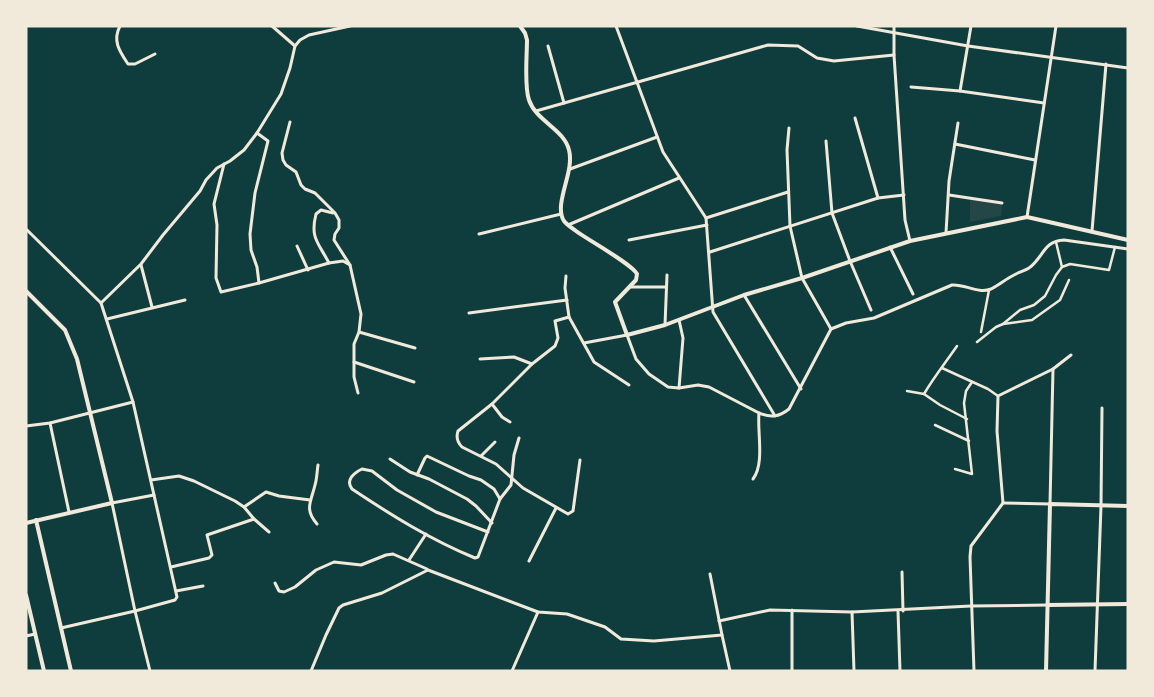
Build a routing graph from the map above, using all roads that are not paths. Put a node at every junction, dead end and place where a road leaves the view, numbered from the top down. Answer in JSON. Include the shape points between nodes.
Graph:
{"nodes":[{"id":1,"x":120,"y":26,"type":"edge"},
{"id":2,"x":272,"y":26,"type":"edge"},
{"id":3,"x":350,"y":26,"type":"edge"},
{"id":4,"x":520,"y":26,"type":"edge"},
{"id":5,"x":616,"y":26,"type":"edge"},
{"id":6,"x":857,"y":26,"type":"edge"},
{"id":7,"x":894,"y":26,"type":"edge"},
{"id":8,"x":971,"y":26,"type":"edge"},
{"id":9,"x":1056,"y":26,"type":"edge"},
{"id":10,"x":893,"y":34,"type":"junction"},
{"id":11,"x":295,"y":46,"type":"junction"},
{"id":12,"x":548,"y":46,"type":"dead end"},
{"id":13,"x":968,"y":46,"type":"junction"},
{"id":14,"x":155,"y":54,"type":"dead end"},
{"id":15,"x":894,"y":55,"type":"junction"},
{"id":16,"x":1052,"y":57,"type":"junction"},
{"id":17,"x":1106,"y":64,"type":"junction"},
{"id":18,"x":1128,"y":68,"type":"edge"},
{"id":19,"x":638,"y":83,"type":"junction"},
{"id":20,"x":912,"y":87,"type":"dead end"},
{"id":21,"x":960,"y":91,"type":"junction"},
{"id":22,"x":564,"y":103,"type":"junction"},
{"id":23,"x":1044,"y":103,"type":"junction"},
{"id":24,"x":536,"y":111,"type":"junction"},
{"id":25,"x":855,"y":118,"type":"dead end"},
{"id":26,"x":290,"y":122,"type":"dead end"},
{"id":27,"x":958,"y":123,"type":"dead end"},
{"id":28,"x":789,"y":128,"type":"dead end"},
{"id":29,"x":257,"y":133,"type":"junction"},
{"id":30,"x":657,"y":137,"type":"junction"},
{"id":31,"x":826,"y":141,"type":"dead end"},
{"id":32,"x":955,"y":144,"type":"junction"},
{"id":33,"x":1036,"y":160,"type":"junction"},
{"id":34,"x":224,"y":164,"type":"junction"},
{"id":35,"x":570,"y":169,"type":"junction"},
{"id":36,"x":679,"y":178,"type":"junction"},
{"id":37,"x":788,"y":192,"type":"junction"},
{"id":38,"x":904,"y":195,"type":"junction"},
{"id":39,"x":948,"y":195,"type":"junction"},
{"id":40,"x":878,"y":198,"type":"junction"},
{"id":41,"x":1002,"y":203,"type":"dead end"},
{"id":42,"x":335,"y":213,"type":"junction"},
{"id":43,"x":832,"y":213,"type":"junction"},
{"id":44,"x":561,"y":214,"type":"junction"},
{"id":45,"x":706,"y":218,"type":"junction"},
{"id":46,"x":1026,"y":218,"type":"junction"},
{"id":47,"x":568,"y":225,"type":"junction"},
{"id":48,"x":707,"y":225,"type":"junction"},
{"id":49,"x":790,"y":226,"type":"junction"},
{"id":50,"x":26,"y":229,"type":"edge"},
{"id":51,"x":1092,"y":231,"type":"junction"},
{"id":52,"x":946,"y":233,"type":"junction"},
{"id":53,"x":479,"y":234,"type":"dead end"},
{"id":54,"x":629,"y":240,"type":"dead end"},
{"id":55,"x":1055,"y":240,"type":"junction"},
{"id":56,"x":1128,"y":240,"type":"edge"},
{"id":57,"x":910,"y":241,"type":"junction"},
{"id":58,"x":297,"y":246,"type":"dead end"},
{"id":59,"x":890,"y":247,"type":"junction"},
{"id":60,"x":1115,"y":247,"type":"junction"},
{"id":61,"x":1128,"y":249,"type":"edge"},
{"id":62,"x":710,"y":252,"type":"junction"},
{"id":63,"x":850,"y":261,"type":"junction"},
{"id":64,"x":329,"y":263,"type":"junction"},
{"id":65,"x":141,"y":264,"type":"junction"},
{"id":66,"x":350,"y":265,"type":"junction"},
{"id":67,"x":1062,"y":267,"type":"junction"},
{"id":68,"x":308,"y":270,"type":"junction"},
{"id":69,"x":667,"y":275,"type":"dead end"},
{"id":70,"x":566,"y":276,"type":"dead end"},
{"id":71,"x":802,"y":278,"type":"junction"},
{"id":72,"x":1069,"y":280,"type":"dead end"},
{"id":73,"x":259,"y":283,"type":"junction"},
{"id":74,"x":630,"y":287,"type":"junction"},
{"id":75,"x":666,"y":287,"type":"junction"},
{"id":76,"x":989,"y":290,"type":"junction"},
{"id":77,"x":26,"y":291,"type":"edge"},
{"id":78,"x":913,"y":294,"type":"dead end"},
{"id":79,"x":744,"y":295,"type":"junction"},
{"id":80,"x":185,"y":300,"type":"dead end"},
{"id":81,"x":567,"y":300,"type":"junction"},
{"id":82,"x":101,"y":302,"type":"junction"},
{"id":83,"x":152,"y":307,"type":"junction"},
{"id":84,"x":714,"y":307,"type":"junction"},
{"id":85,"x":871,"y":310,"type":"dead end"},
{"id":86,"x":469,"y":313,"type":"dead end"},
{"id":87,"x":569,"y":317,"type":"junction"},
{"id":88,"x":107,"y":320,"type":"junction"},
{"id":89,"x":679,"y":320,"type":"junction"},
{"id":90,"x":1003,"y":324,"type":"junction"},
{"id":91,"x":665,"y":325,"type":"junction"},
{"id":92,"x":831,"y":329,"type":"junction"},
{"id":93,"x":359,"y":332,"type":"junction"},
{"id":94,"x":982,"y":332,"type":"dead end"},
{"id":95,"x":627,"y":335,"type":"junction"},
{"id":96,"x":977,"y":342,"type":"dead end"},
{"id":97,"x":584,"y":343,"type":"junction"},
{"id":98,"x":957,"y":346,"type":"dead end"},
{"id":99,"x":415,"y":348,"type":"dead end"},
{"id":100,"x":1072,"y":355,"type":"dead end"},
{"id":101,"x":480,"y":359,"type":"dead end"},
{"id":102,"x":354,"y":362,"type":"junction"},
{"id":103,"x":532,"y":364,"type":"junction"},
{"id":104,"x":942,"y":368,"type":"junction"},
{"id":105,"x":1054,"y":369,"type":"junction"},
{"id":106,"x":414,"y":382,"type":"dead end"},
{"id":107,"x":972,"y":382,"type":"junction"},
{"id":108,"x":629,"y":385,"type":"dead end"},
{"id":109,"x":679,"y":388,"type":"junction"},
{"id":110,"x":801,"y":389,"type":"junction"},
{"id":111,"x":907,"y":391,"type":"dead end"},
{"id":112,"x":358,"y":393,"type":"dead end"},
{"id":113,"x":924,"y":394,"type":"junction"},
{"id":114,"x":998,"y":396,"type":"junction"},
{"id":115,"x":133,"y":402,"type":"junction"},
{"id":116,"x":492,"y":404,"type":"junction"},
{"id":117,"x":1102,"y":408,"type":"dead end"},
{"id":118,"x":91,"y":413,"type":"junction"},
{"id":119,"x":759,"y":413,"type":"junction"},
{"id":120,"x":775,"y":416,"type":"junction"},
{"id":121,"x":967,"y":419,"type":"junction"},
{"id":122,"x":510,"y":422,"type":"dead end"},
{"id":123,"x":50,"y":423,"type":"junction"},
{"id":124,"x":935,"y":425,"type":"dead end"},
{"id":125,"x":26,"y":426,"type":"edge"},
{"id":126,"x":519,"y":438,"type":"dead end"},
{"id":127,"x":969,"y":441,"type":"junction"},
{"id":128,"x":495,"y":442,"type":"dead end"},
{"id":129,"x":481,"y":456,"type":"junction"},
{"id":130,"x":390,"y":459,"type":"dead end"},
{"id":131,"x":580,"y":460,"type":"dead end"},
{"id":132,"x":318,"y":464,"type":"dead end"},
{"id":133,"x":955,"y":469,"type":"dead end"},
{"id":134,"x":417,"y":475,"type":"junction"},
{"id":135,"x":511,"y":476,"type":"junction"},
{"id":136,"x":753,"y":479,"type":"dead end"},
{"id":137,"x":151,"y":480,"type":"junction"},
{"id":138,"x":154,"y":495,"type":"junction"},
{"id":139,"x":500,"y":499,"type":"junction"},
{"id":140,"x":310,"y":500,"type":"junction"},
{"id":141,"x":112,"y":503,"type":"junction"},
{"id":142,"x":1003,"y":503,"type":"junction"},
{"id":143,"x":1050,"y":504,"type":"junction"},
{"id":144,"x":1101,"y":506,"type":"junction"},
{"id":145,"x":1128,"y":506,"type":"edge"},
{"id":146,"x":244,"y":507,"type":"junction"},
{"id":147,"x":556,"y":508,"type":"junction"},
{"id":148,"x":69,"y":512,"type":"junction"},
{"id":149,"x":254,"y":519,"type":"junction"},
{"id":150,"x":36,"y":520,"type":"junction"},
{"id":151,"x":26,"y":523,"type":"edge"},
{"id":152,"x":492,"y":523,"type":"junction"},
{"id":153,"x":317,"y":524,"type":"dead end"},
{"id":154,"x":269,"y":532,"type":"dead end"},
{"id":155,"x":488,"y":532,"type":"junction"},
{"id":156,"x":426,"y":534,"type":"junction"},
{"id":157,"x":409,"y":560,"type":"junction"},
{"id":158,"x":529,"y":561,"type":"dead end"},
{"id":159,"x":170,"y":567,"type":"junction"},
{"id":160,"x":428,"y":570,"type":"junction"},
{"id":161,"x":902,"y":572,"type":"dead end"},
{"id":162,"x":710,"y":574,"type":"dead end"},
{"id":163,"x":274,"y":583,"type":"dead end"},
{"id":164,"x":203,"y":586,"type":"dead end"},
{"id":165,"x":176,"y":591,"type":"junction"},
{"id":166,"x":26,"y":596,"type":"edge"},
{"id":167,"x":1096,"y":604,"type":"junction"},
{"id":168,"x":1128,"y":604,"type":"edge"},
{"id":169,"x":1048,"y":605,"type":"junction"},
{"id":170,"x":971,"y":606,"type":"junction"},
{"id":171,"x":792,"y":610,"type":"junction"},
{"id":172,"x":136,"y":611,"type":"junction"},
{"id":173,"x":901,"y":611,"type":"junction"},
{"id":174,"x":538,"y":612,"type":"junction"},
{"id":175,"x":852,"y":612,"type":"junction"},
{"id":176,"x":719,"y":621,"type":"junction"},
{"id":177,"x":61,"y":628,"type":"junction"},
{"id":178,"x":35,"y":634,"type":"junction"},
{"id":179,"x":722,"y":635,"type":"junction"},
{"id":180,"x":26,"y":636,"type":"edge"},
{"id":181,"x":44,"y":671,"type":"edge"},
{"id":182,"x":71,"y":671,"type":"edge"},
{"id":183,"x":150,"y":671,"type":"edge"},
{"id":184,"x":311,"y":671,"type":"edge"},
{"id":185,"x":512,"y":671,"type":"edge"},
{"id":186,"x":730,"y":671,"type":"edge"},
{"id":187,"x":792,"y":671,"type":"edge"},
{"id":188,"x":854,"y":671,"type":"edge"},
{"id":189,"x":900,"y":671,"type":"edge"},
{"id":190,"x":974,"y":671,"type":"edge"},
{"id":191,"x":1046,"y":671,"type":"edge"},
{"id":192,"x":1095,"y":671,"type":"edge"}],
"edges":[{"from":1,"to":14,"type":"street","via":[[116,42],[128,64]]},
{"from":2,"to":11,"type":"street"},
{"from":3,"to":11,"type":"street","via":[[309,34]]},
{"from":4,"to":24,"type":"street","via":[[527,40],[529,101]]},
{"from":5,"to":19,"type":"street"},
{"from":6,"to":10,"type":"street"},
{"from":7,"to":10,"type":"street"},
{"from":8,"to":13,"type":"street"},
{"from":9,"to":16,"type":"street"},
{"from":10,"to":13,"type":"street"},
{"from":10,"to":15,"type":"street"},
{"from":11,"to":29,"type":"street","via":[[281,94]]},
{"from":12,"to":22,"type":"street"},
{"from":13,"to":16,"type":"street"},
{"from":13,"to":21,"type":"street"},
{"from":15,"to":19,"type":"street","via":[[834,61],[817,58],[798,46],[768,45]]},
{"from":15,"to":38,"type":"street"},
{"from":16,"to":17,"type":"street"},
{"from":16,"to":23,"type":"street"},
{"from":17,"to":18,"type":"street"},
{"from":17,"to":51,"type":"street"},
{"from":19,"to":22,"type":"street"},
{"from":19,"to":30,"type":"street"},
{"from":20,"to":21,"type":"street"},
{"from":21,"to":23,"type":"street"},
{"from":22,"to":24,"type":"street"},
{"from":23,"to":33,"type":"street"},
{"from":24,"to":35,"type":"street","via":[[565,140],[570,151]]},
{"from":25,"to":40,"type":"street"},
{"from":26,"to":42,"type":"street","via":[[283,160],[296,172],[301,186],[315,193]]},
{"from":27,"to":32,"type":"street"},
{"from":28,"to":37,"type":"street"},
{"from":29,"to":34,"type":"street","via":[[244,150]]},
{"from":29,"to":73,"type":"street","via":[[268,141],[255,193],[250,234]]},
{"from":30,"to":35,"type":"street"},
{"from":30,"to":36,"type":"street"},
{"from":31,"to":43,"type":"street"},
{"from":32,"to":33,"type":"street"},
{"from":32,"to":39,"type":"street"},
{"from":33,"to":46,"type":"street"},
{"from":34,"to":65,"type":"street","via":[[206,180]]},
{"from":34,"to":73,"type":"street","via":[[214,204],[216,278],[221,292]]},
{"from":35,"to":44,"type":"street"},
{"from":36,"to":45,"type":"street"},
{"from":36,"to":47,"type":"street"},
{"from":37,"to":45,"type":"street"},
{"from":37,"to":49,"type":"street"},
{"from":38,"to":40,"type":"street"},
{"from":38,"to":57,"type":"street"},
{"from":39,"to":41,"type":"street"},
{"from":39,"to":52,"type":"street"},
{"from":40,"to":43,"type":"street"},
{"from":42,"to":64,"type":"street","via":[[321,210],[316,214],[313,226],[313,233]]},
{"from":42,"to":66,"type":"street","via":[[339,228],[334,240]]},
{"from":43,"to":49,"type":"street"},
{"from":43,"to":63,"type":"street"},
{"from":44,"to":47,"type":"street"},
{"from":44,"to":53,"type":"street"},
{"from":45,"to":48,"type":"street"},
{"from":46,"to":51,"type":"street"},
{"from":46,"to":52,"type":"street"},
{"from":47,"to":74,"type":"street","via":[[635,269],[638,276]]},
{"from":48,"to":54,"type":"street"},
{"from":48,"to":62,"type":"street"},
{"from":49,"to":62,"type":"street"},
{"from":49,"to":71,"type":"street"},
{"from":50,"to":82,"type":"street"},
{"from":51,"to":56,"type":"street"},
{"from":52,"to":57,"type":"street"},
{"from":55,"to":60,"type":"street"},
{"from":55,"to":67,"type":"street"},
{"from":55,"to":76,"type":"street","via":[[1029,268]]},
{"from":57,"to":59,"type":"street"},
{"from":58,"to":68,"type":"street"},
{"from":59,"to":63,"type":"street"},
{"from":59,"to":78,"type":"street"},
{"from":60,"to":61,"type":"street"},
{"from":60,"to":67,"type":"street","via":[[1109,270],[1070,264]]},
{"from":62,"to":84,"type":"street"},
{"from":63,"to":71,"type":"street"},
{"from":63,"to":85,"type":"street"},
{"from":64,"to":66,"type":"street","via":[[343,261]]},
{"from":64,"to":68,"type":"street"},
{"from":65,"to":82,"type":"street"},
{"from":65,"to":83,"type":"street"},
{"from":66,"to":93,"type":"street","via":[[361,314]]},
{"from":67,"to":90,"type":"street","via":[[1045,296]]},
{"from":68,"to":73,"type":"street"},
{"from":69,"to":75,"type":"street"},
{"from":70,"to":81,"type":"street"},
{"from":71,"to":79,"type":"street"},
{"from":71,"to":92,"type":"street"},
{"from":72,"to":90,"type":"street","via":[[1060,300],[1032,320]]},
{"from":74,"to":75,"type":"street"},
{"from":74,"to":95,"type":"street","via":[[615,302]]},
{"from":75,"to":91,"type":"street"},
{"from":76,"to":92,"type":"street","via":[[952,285],[874,318]]},
{"from":76,"to":94,"type":"street"},
{"from":77,"to":118,"type":"street","via":[[68,334]]},
{"from":79,"to":84,"type":"street"},
{"from":79,"to":110,"type":"street"},
{"from":80,"to":83,"type":"street"},
{"from":81,"to":86,"type":"street"},
{"from":81,"to":87,"type":"street"},
{"from":82,"to":88,"type":"street"},
{"from":83,"to":88,"type":"street"},
{"from":84,"to":89,"type":"street"},
{"from":84,"to":120,"type":"street","via":[[713,312]]},
{"from":87,"to":97,"type":"street"},
{"from":87,"to":103,"type":"street","via":[[555,321],[556,344]]},
{"from":88,"to":115,"type":"street"},
{"from":89,"to":91,"type":"street"},
{"from":89,"to":109,"type":"street","via":[[683,338]]},
{"from":90,"to":96,"type":"street"},
{"from":91,"to":95,"type":"street"},
{"from":92,"to":110,"type":"street"},
{"from":93,"to":99,"type":"street"},
{"from":93,"to":102,"type":"street","via":[[354,344]]},
{"from":95,"to":97,"type":"street"},
{"from":95,"to":109,"type":"street","via":[[636,359],[649,374],[668,387]]},
{"from":97,"to":108,"type":"street","via":[[596,364]]},
{"from":98,"to":104,"type":"street"},
{"from":100,"to":105,"type":"street"},
{"from":101,"to":103,"type":"street","via":[[514,357]]},
{"from":102,"to":106,"type":"street"},
{"from":102,"to":112,"type":"street"},
{"from":103,"to":116,"type":"street"},
{"from":104,"to":107,"type":"street"},
{"from":104,"to":113,"type":"street"},
{"from":105,"to":114,"type":"street"},
{"from":105,"to":143,"type":"street"},
{"from":107,"to":114,"type":"street"},
{"from":107,"to":121,"type":"street","via":[[966,391],[964,404]]},
{"from":109,"to":119,"type":"street","via":[[698,384],[709,387]]},
{"from":110,"to":120,"type":"street","via":[[789,409]]},
{"from":111,"to":113,"type":"street"},
{"from":113,"to":121,"type":"street"},
{"from":114,"to":142,"type":"street","via":[[997,431]]},
{"from":115,"to":118,"type":"street"},
{"from":115,"to":137,"type":"street"},
{"from":116,"to":122,"type":"street"},
{"from":116,"to":129,"type":"street","via":[[457,434],[462,447]]},
{"from":117,"to":144,"type":"street"},
{"from":118,"to":123,"type":"street"},
{"from":118,"to":141,"type":"street"},
{"from":119,"to":120,"type":"street"},
{"from":119,"to":136,"type":"street","via":[[759,458]]},
{"from":121,"to":127,"type":"street"},
{"from":123,"to":125,"type":"street"},
{"from":123,"to":148,"type":"street"},
{"from":124,"to":127,"type":"street"},
{"from":126,"to":135,"type":"street"},
{"from":127,"to":133,"type":"street","via":[[972,474]]},
{"from":128,"to":129,"type":"street"},
{"from":129,"to":135,"type":"street"},
{"from":130,"to":134,"type":"street"},
{"from":131,"to":147,"type":"street","via":[[572,512],[568,514]]},
{"from":132,"to":140,"type":"street"},
{"from":134,"to":139,"type":"street","via":[[427,456],[481,480],[494,489]]},
{"from":134,"to":152,"type":"street","via":[[467,499]]},
{"from":135,"to":139,"type":"street","via":[[511,485]]},
{"from":135,"to":147,"type":"street","via":[[523,488]]},
{"from":137,"to":138,"type":"street"},
{"from":137,"to":146,"type":"street","via":[[179,476]]},
{"from":138,"to":141,"type":"street"},
{"from":138,"to":159,"type":"street"},
{"from":139,"to":152,"type":"street"},
{"from":140,"to":146,"type":"street","via":[[266,492]]},
{"from":140,"to":153,"type":"street","via":[[309,512]]},
{"from":141,"to":148,"type":"street"},
{"from":141,"to":172,"type":"street"},
{"from":142,"to":143,"type":"street"},
{"from":142,"to":170,"type":"street","via":[[972,546]]},
{"from":143,"to":144,"type":"street"},
{"from":143,"to":169,"type":"street"},
{"from":144,"to":145,"type":"street"},
{"from":144,"to":167,"type":"street"},
{"from":146,"to":149,"type":"street"},
{"from":147,"to":158,"type":"street"},
{"from":148,"to":150,"type":"street"},
{"from":149,"to":154,"type":"street"},
{"from":149,"to":159,"type":"street","via":[[208,535],[212,555],[209,558]]},
{"from":150,"to":151,"type":"street"},
{"from":150,"to":177,"type":"street"},
{"from":152,"to":155,"type":"street"},
{"from":155,"to":156,"type":"street","via":[[475,558]]},
{"from":155,"to":156,"type":"street","via":[[428,508],[372,471],[362,469],[352,476],[349,481],[352,489]]},
{"from":156,"to":157,"type":"street"},
{"from":157,"to":160,"type":"street"},
{"from":157,"to":163,"type":"street","via":[[393,554],[361,565],[334,562],[284,592],[279,591]]},
{"from":159,"to":165,"type":"street"},
{"from":160,"to":174,"type":"street"},
{"from":160,"to":184,"type":"street","via":[[382,593],[339,608]]},
{"from":161,"to":173,"type":"street"},
{"from":162,"to":176,"type":"street"},
{"from":164,"to":165,"type":"street"},
{"from":165,"to":172,"type":"street","via":[[174,600]]},
{"from":166,"to":178,"type":"street"},
{"from":167,"to":168,"type":"street"},
{"from":167,"to":169,"type":"street"},
{"from":167,"to":192,"type":"street"},
{"from":169,"to":170,"type":"street"},
{"from":169,"to":191,"type":"street"},
{"from":170,"to":173,"type":"street"},
{"from":170,"to":190,"type":"street"},
{"from":171,"to":175,"type":"street"},
{"from":171,"to":176,"type":"street","via":[[770,610]]},
{"from":171,"to":187,"type":"street"},
{"from":172,"to":177,"type":"street"},
{"from":172,"to":183,"type":"street"},
{"from":173,"to":175,"type":"street"},
{"from":173,"to":189,"type":"street"},
{"from":174,"to":179,"type":"street","via":[[567,614],[605,627],[622,639],[654,642]]},
{"from":174,"to":185,"type":"street"},
{"from":175,"to":188,"type":"street"},
{"from":176,"to":179,"type":"street"},
{"from":177,"to":182,"type":"street"},
{"from":178,"to":180,"type":"street"},
{"from":178,"to":181,"type":"street"},
{"from":179,"to":186,"type":"street"}]}
